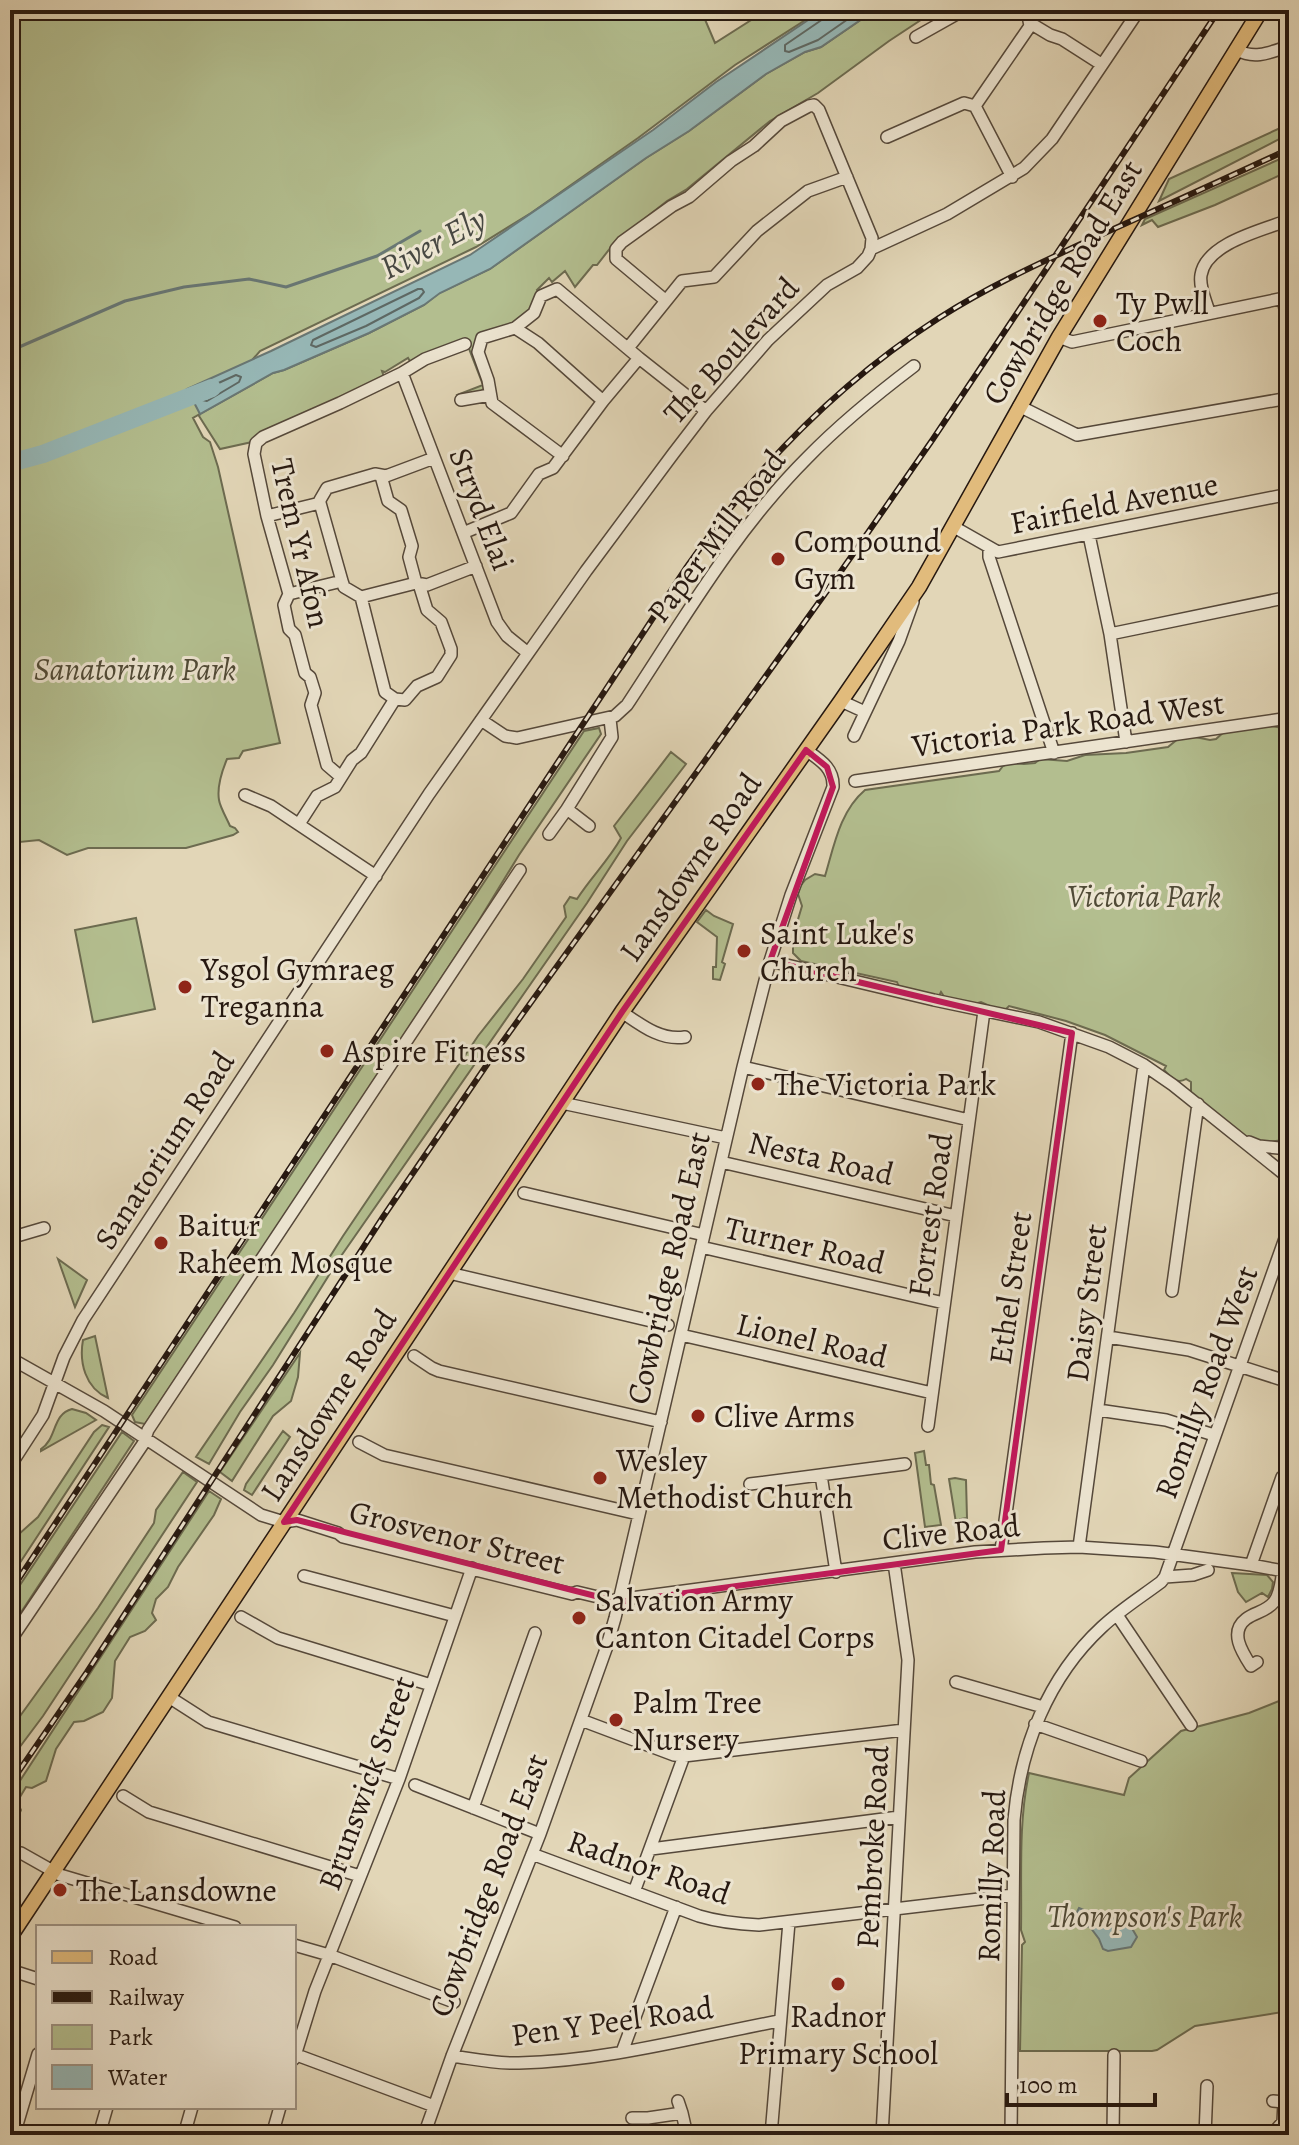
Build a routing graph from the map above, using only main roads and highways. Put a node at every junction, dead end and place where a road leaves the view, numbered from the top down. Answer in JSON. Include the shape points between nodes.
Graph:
{"nodes":[{"id":1,"x":1261,"y":10,"type":"edge"},
{"id":2,"x":806,"y":750,"type":"joint"},
{"id":3,"x":10,"y":1937,"type":"edge"}],
"edges":[{"from":1,"to":2,"type":"main road","name":"Cowbridge Road East","via":[[1059,337],[919,587]]},
{"from":2,"to":3,"type":"main road","name":"Lansdowne Road","via":[[622,1012]]}]}
